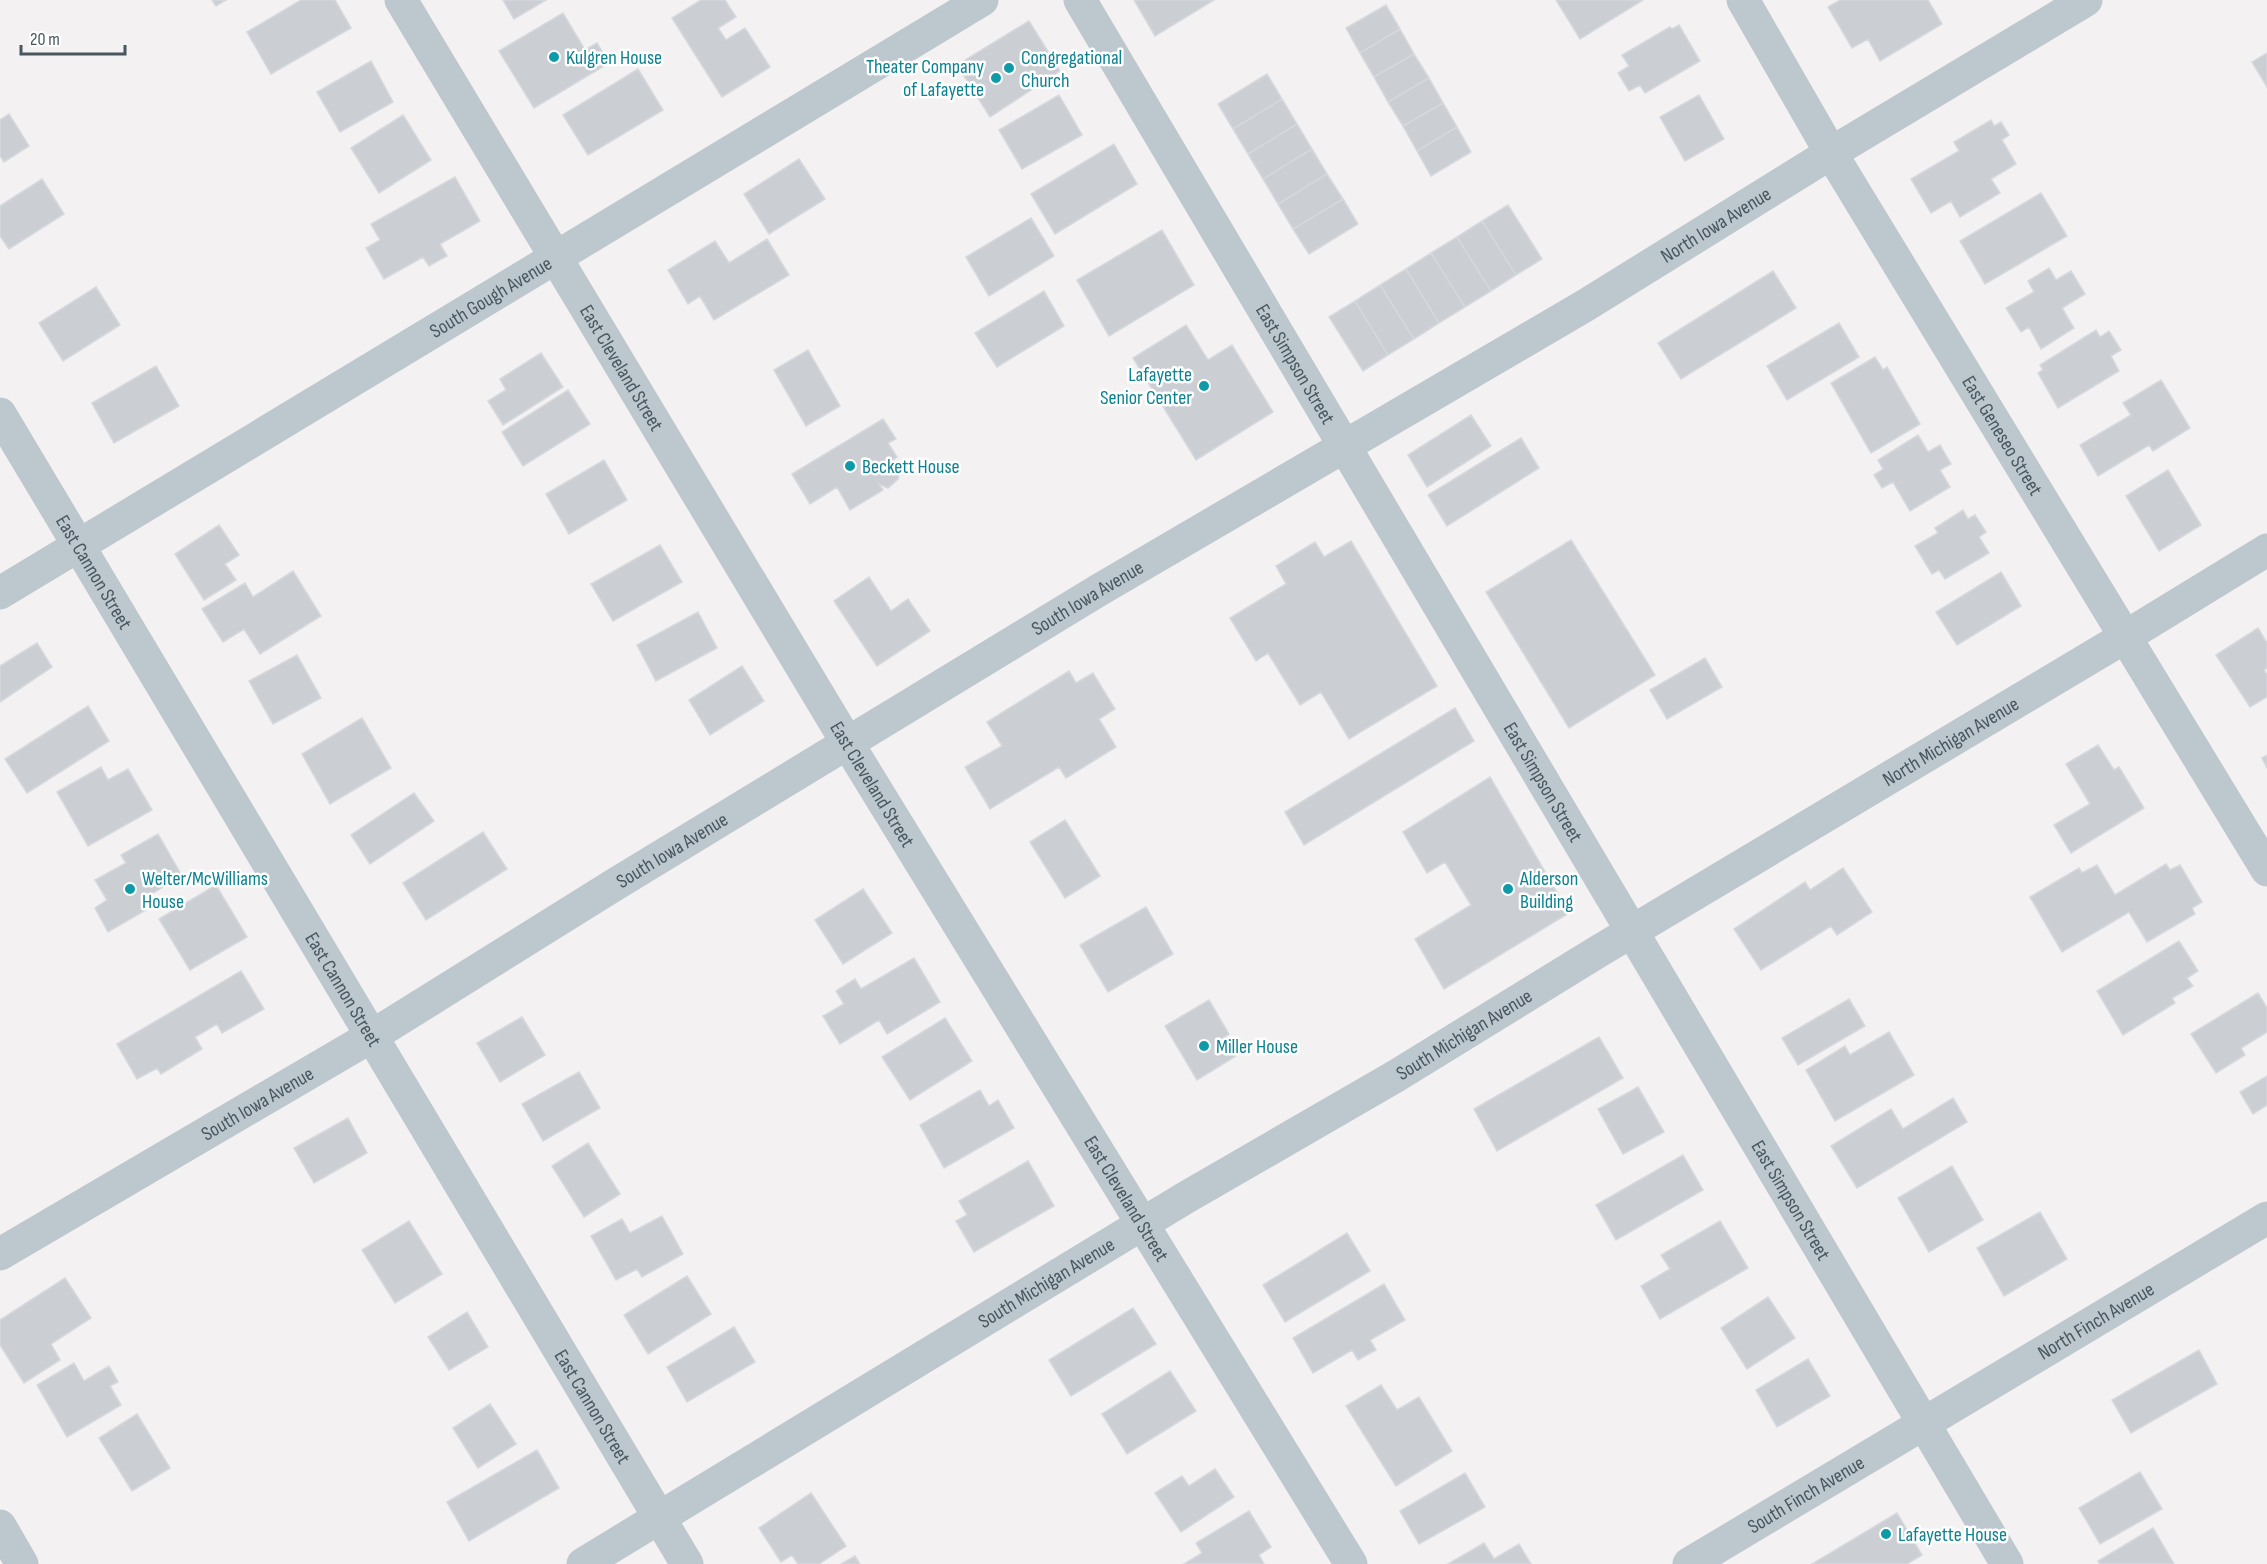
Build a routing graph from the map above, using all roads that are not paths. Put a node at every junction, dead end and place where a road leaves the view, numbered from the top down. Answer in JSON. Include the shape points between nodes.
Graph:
{"nodes":[{"id":1,"x":401,"y":0,"type":"edge"},
{"id":2,"x":982,"y":0,"type":"edge"},
{"id":3,"x":1080,"y":0,"type":"edge"},
{"id":4,"x":1743,"y":0,"type":"edge"},
{"id":5,"x":2086,"y":0,"type":"edge"},
{"id":6,"x":1831,"y":153,"type":"junction"},
{"id":7,"x":555,"y":258,"type":"junction"},
{"id":8,"x":0,"y":414,"type":"edge"},
{"id":9,"x":1345,"y":448,"type":"junction"},
{"id":10,"x":79,"y":546,"type":"junction"},
{"id":11,"x":2267,"y":550,"type":"edge"},
{"id":12,"x":0,"y":593,"type":"edge"},
{"id":13,"x":2126,"y":637,"type":"junction"},
{"id":14,"x":848,"y":744,"type":"junction"},
{"id":15,"x":2267,"y":870,"type":"edge"},
{"id":16,"x":1633,"y":931,"type":"junction"},
{"id":17,"x":372,"y":1036,"type":"junction"},
{"id":18,"x":2267,"y":1218,"type":"edge"},
{"id":19,"x":1142,"y":1225,"type":"junction"},
{"id":20,"x":0,"y":1254,"type":"edge"},
{"id":21,"x":1924,"y":1423,"type":"junction"},
{"id":22,"x":660,"y":1518,"type":"junction"},
{"id":23,"x":0,"y":1526,"type":"edge"},
{"id":24,"x":22,"y":1564,"type":"edge"},
{"id":25,"x":584,"y":1564,"type":"edge"},
{"id":26,"x":687,"y":1564,"type":"edge"},
{"id":27,"x":1351,"y":1564,"type":"edge"},
{"id":28,"x":1689,"y":1564,"type":"edge"},
{"id":29,"x":2007,"y":1564,"type":"edge"}],
"edges":[{"from":1,"to":7,"type":"street","name":"East Cleveland Street"},
{"from":2,"to":7,"type":"street","name":"South Gough Avenue"},
{"from":3,"to":9,"type":"street","name":"East Simpson Street"},
{"from":4,"to":6,"type":"street","name":"East Geneseo Street"},
{"from":5,"to":6,"type":"street","name":"North Iowa Avenue"},
{"from":6,"to":9,"type":"street","name":"North Iowa Avenue"},
{"from":6,"to":13,"type":"street","name":"East Geneseo Street"},
{"from":7,"to":10,"type":"street","name":"South Gough Avenue"},
{"from":7,"to":14,"type":"street","name":"East Cleveland Street"},
{"from":8,"to":10,"type":"street","name":"East Cannon Street"},
{"from":9,"to":14,"type":"street","name":"South Iowa Avenue","via":[[1099,590]]},
{"from":9,"to":16,"type":"street","name":"East Simpson Street"},
{"from":10,"to":12,"type":"street","name":"South Gough Avenue"},
{"from":10,"to":17,"type":"street","name":"East Cannon Street"},
{"from":11,"to":13,"type":"street","name":"North Michigan Avenue"},
{"from":13,"to":15,"type":"street","name":"East Geneseo Street"},
{"from":13,"to":16,"type":"street","name":"North Michigan Avenue"},
{"from":14,"to":17,"type":"street","name":"South Iowa Avenue"},
{"from":14,"to":19,"type":"street","name":"East Cleveland Street"},
{"from":16,"to":19,"type":"street","name":"South Michigan Avenue"},
{"from":16,"to":21,"type":"street","name":"East Simpson Street"},
{"from":17,"to":20,"type":"street","name":"South Iowa Avenue"},
{"from":17,"to":22,"type":"street","name":"East Cannon Street"},
{"from":18,"to":21,"type":"street","name":"North Finch Avenue"},
{"from":19,"to":22,"type":"street","name":"South Michigan Avenue"},
{"from":19,"to":27,"type":"street","name":"East Cleveland Street"},
{"from":21,"to":28,"type":"street","name":"South Finch Avenue"},
{"from":21,"to":29,"type":"street","name":"East Simpson Street"},
{"from":22,"to":25,"type":"street","name":"South Michigan Avenue"},
{"from":22,"to":26,"type":"street","name":"East Cannon Street"},
{"from":23,"to":24,"type":"street"}]}
